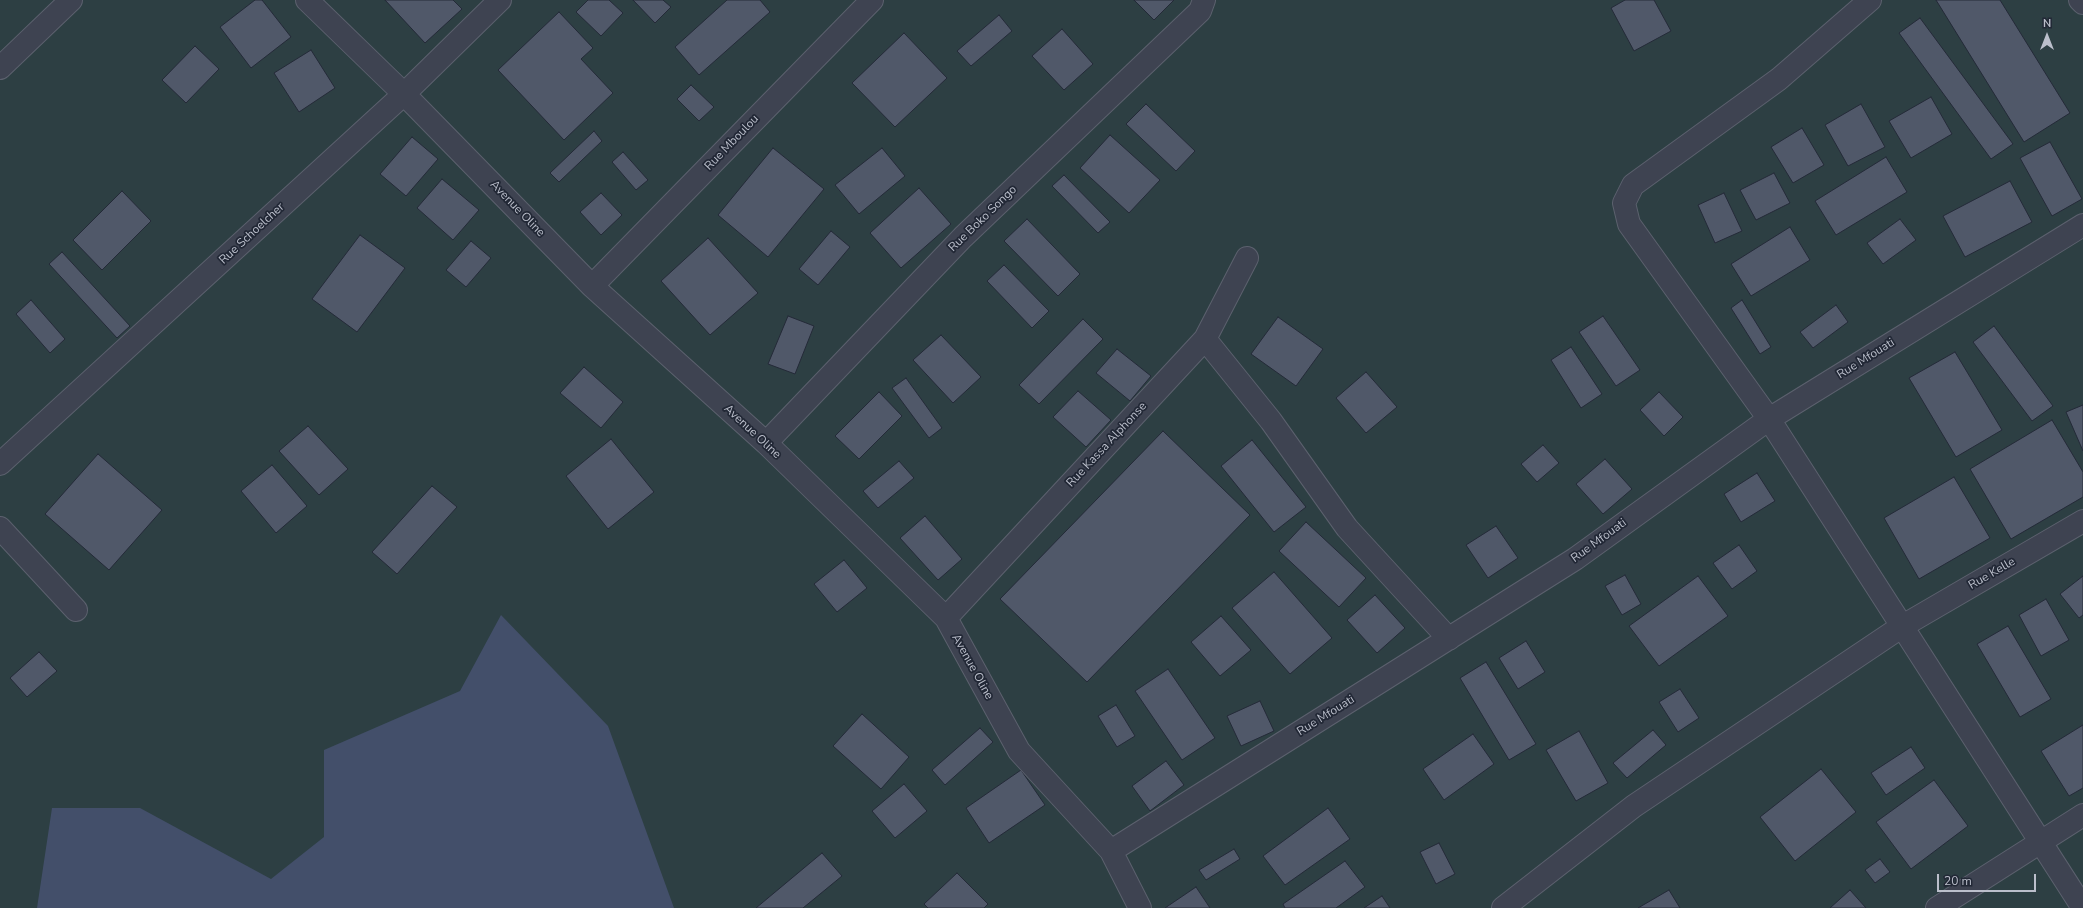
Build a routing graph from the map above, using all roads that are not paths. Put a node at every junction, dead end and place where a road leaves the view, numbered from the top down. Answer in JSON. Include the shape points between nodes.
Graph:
{"nodes":[{"id":1,"x":71,"y":0,"type":"edge"},
{"id":2,"x":307,"y":0,"type":"edge"},
{"id":3,"x":500,"y":0,"type":"edge"},
{"id":4,"x":872,"y":0,"type":"edge"},
{"id":5,"x":1204,"y":0,"type":"edge"},
{"id":6,"x":1870,"y":0,"type":"edge"},
{"id":7,"x":2080,"y":0,"type":"edge"},
{"id":8,"x":2083,"y":4,"type":"edge"},
{"id":9,"x":0,"y":68,"type":"edge"},
{"id":10,"x":404,"y":94,"type":"junction"},
{"id":11,"x":2083,"y":225,"type":"edge"},
{"id":12,"x":1247,"y":258,"type":"dead end"},
{"id":13,"x":592,"y":286,"type":"junction"},
{"id":14,"x":1205,"y":339,"type":"junction"},
{"id":15,"x":1769,"y":418,"type":"junction"},
{"id":16,"x":766,"y":443,"type":"junction"},
{"id":17,"x":0,"y":464,"type":"edge"},
{"id":18,"x":2083,"y":521,"type":"edge"},
{"id":19,"x":0,"y":528,"type":"edge"},
{"id":20,"x":76,"y":610,"type":"dead end"},
{"id":21,"x":946,"y":618,"type":"junction"},
{"id":22,"x":1901,"y":627,"type":"junction"},
{"id":23,"x":1449,"y":639,"type":"junction"},
{"id":24,"x":2083,"y":815,"type":"edge"},
{"id":25,"x":2040,"y":842,"type":"junction"},
{"id":26,"x":1111,"y":851,"type":"junction"},
{"id":27,"x":1140,"y":908,"type":"edge"},
{"id":28,"x":1503,"y":908,"type":"edge"},
{"id":29,"x":1937,"y":908,"type":"edge"},
{"id":30,"x":2083,"y":908,"type":"edge"}],
"edges":[{"from":1,"to":9,"type":"street"},
{"from":2,"to":10,"type":"street","name":"Avenue Oline"},
{"from":3,"to":10,"type":"street","name":"Rue Schoelcher"},
{"from":4,"to":13,"type":"street","name":"Rue Mboulou"},
{"from":5,"to":16,"type":"street","name":"Rue Boko Songo","via":[[1200,11],[963,237]]},
{"from":6,"to":15,"type":"street","via":[[1779,79],[1633,185],[1624,203],[1629,224]]},
{"from":7,"to":8,"type":"street"},
{"from":10,"to":13,"type":"street","name":"Avenue Oline"},
{"from":10,"to":17,"type":"street","name":"Rue Schoelcher"},
{"from":11,"to":15,"type":"street","name":"Rue Mfouati"},
{"from":12,"to":14,"type":"street","name":"Rue Kassa Alphonse"},
{"from":13,"to":16,"type":"street","name":"Avenue Oline"},
{"from":14,"to":21,"type":"street","name":"Rue Kassa Alphonse"},
{"from":14,"to":23,"type":"street","via":[[1271,421],[1347,528]]},
{"from":15,"to":22,"type":"street"},
{"from":15,"to":23,"type":"street","name":"Rue Mfouati","via":[[1575,559]]},
{"from":16,"to":21,"type":"street","name":"Avenue Oline"},
{"from":18,"to":22,"type":"street","name":"Rue Kelle"},
{"from":19,"to":20,"type":"street"},
{"from":21,"to":26,"type":"street","name":"Avenue Oline","via":[[1019,751]]},
{"from":22,"to":25,"type":"street"},
{"from":22,"to":28,"type":"street","name":"Rue Kelle","via":[[1634,806]]},
{"from":23,"to":26,"type":"street","name":"Rue Mfouati"},
{"from":24,"to":25,"type":"street"},
{"from":25,"to":29,"type":"street"},
{"from":25,"to":30,"type":"street"},
{"from":26,"to":27,"type":"street","name":"Avenue Oline"}]}
